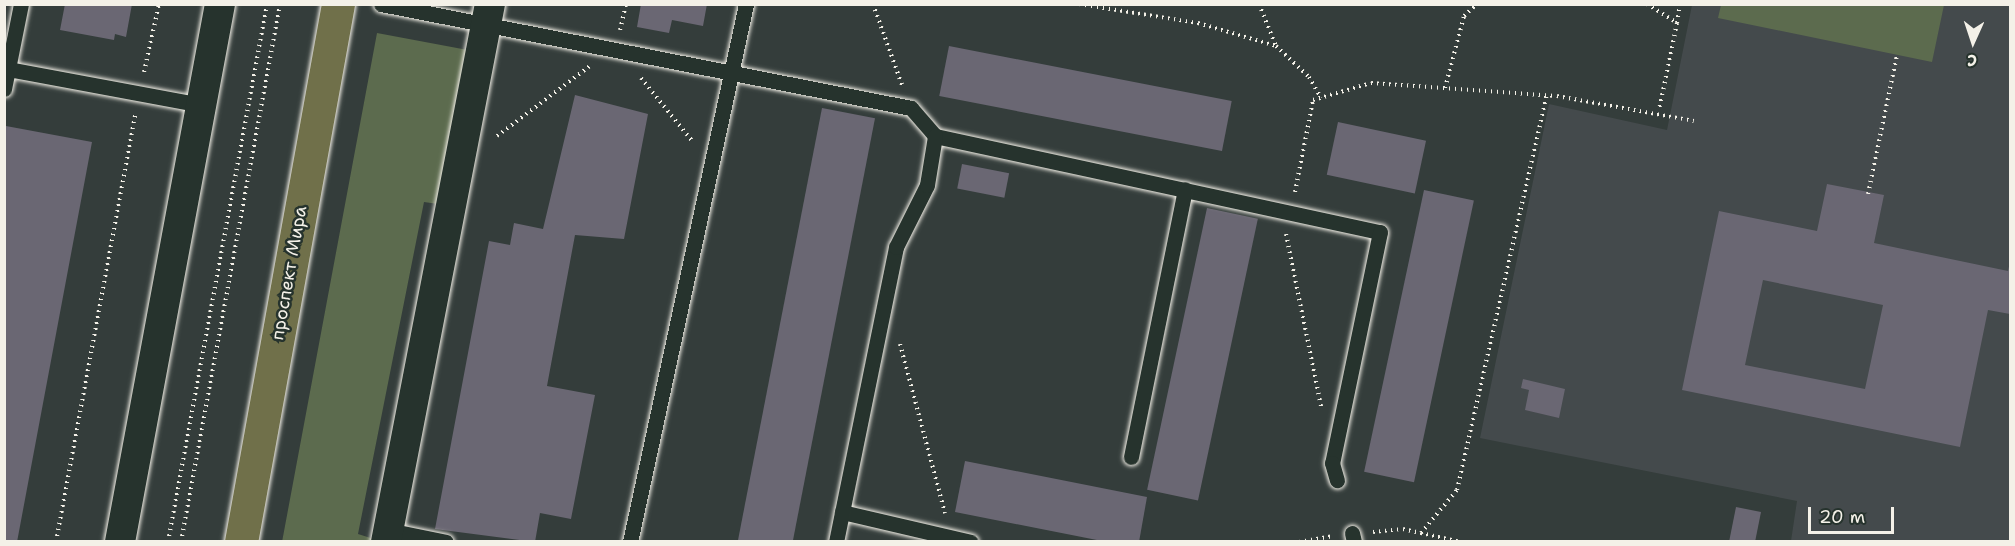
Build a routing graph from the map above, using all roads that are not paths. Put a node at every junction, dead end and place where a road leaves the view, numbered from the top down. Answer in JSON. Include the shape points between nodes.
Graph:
{"nodes":[{"id":1,"x":21,"y":4,"type":"edge"},
{"id":2,"x":220,"y":4,"type":"edge"},
{"id":3,"x":338,"y":4,"type":"edge"},
{"id":4,"x":381,"y":4,"type":"edge"},
{"id":5,"x":746,"y":4,"type":"edge"},
{"id":6,"x":488,"y":15,"type":"edge"},
{"id":7,"x":8,"y":69,"type":"junction"},
{"id":8,"x":735,"y":72,"type":"junction"},
{"id":9,"x":4,"y":89,"type":"edge"},
{"id":10,"x":202,"y":105,"type":"junction"},
{"id":11,"x":935,"y":136,"type":"junction"},
{"id":12,"x":1185,"y":189,"type":"junction"},
{"id":13,"x":1131,"y":457,"type":"dead end"},
{"id":14,"x":1337,"y":480,"type":"dead end"},
{"id":15,"x":842,"y":512,"type":"junction"},
{"id":16,"x":387,"y":536,"type":"edge"},
{"id":17,"x":120,"y":542,"type":"edge"},
{"id":18,"x":241,"y":542,"type":"edge"},
{"id":19,"x":446,"y":542,"type":"edge"},
{"id":20,"x":630,"y":542,"type":"edge"},
{"id":21,"x":836,"y":542,"type":"edge"},
{"id":22,"x":971,"y":542,"type":"edge"}],
"edges":[{"from":1,"to":7,"type":"lane"},
{"from":2,"to":10,"type":"street"},
{"from":3,"to":18,"type":"main road","name":"проспект Мира"},
{"from":4,"to":6,"type":"lane"},
{"from":5,"to":8,"type":"lane"},
{"from":6,"to":8,"type":"lane","via":[[615,48]]},
{"from":6,"to":16,"type":"street"},
{"from":7,"to":9,"type":"lane"},
{"from":7,"to":10,"type":"lane"},
{"from":8,"to":11,"type":"lane","via":[[911,108]]},
{"from":8,"to":20,"type":"lane"},
{"from":10,"to":17,"type":"street"},
{"from":11,"to":12,"type":"lane"},
{"from":11,"to":15,"type":"lane","via":[[927,185],[896,247]]},
{"from":12,"to":13,"type":"lane"},
{"from":12,"to":14,"type":"lane","via":[[1380,232],[1332,463]]},
{"from":15,"to":21,"type":"lane"},
{"from":15,"to":22,"type":"lane"},
{"from":16,"to":19,"type":"lane"}]}
